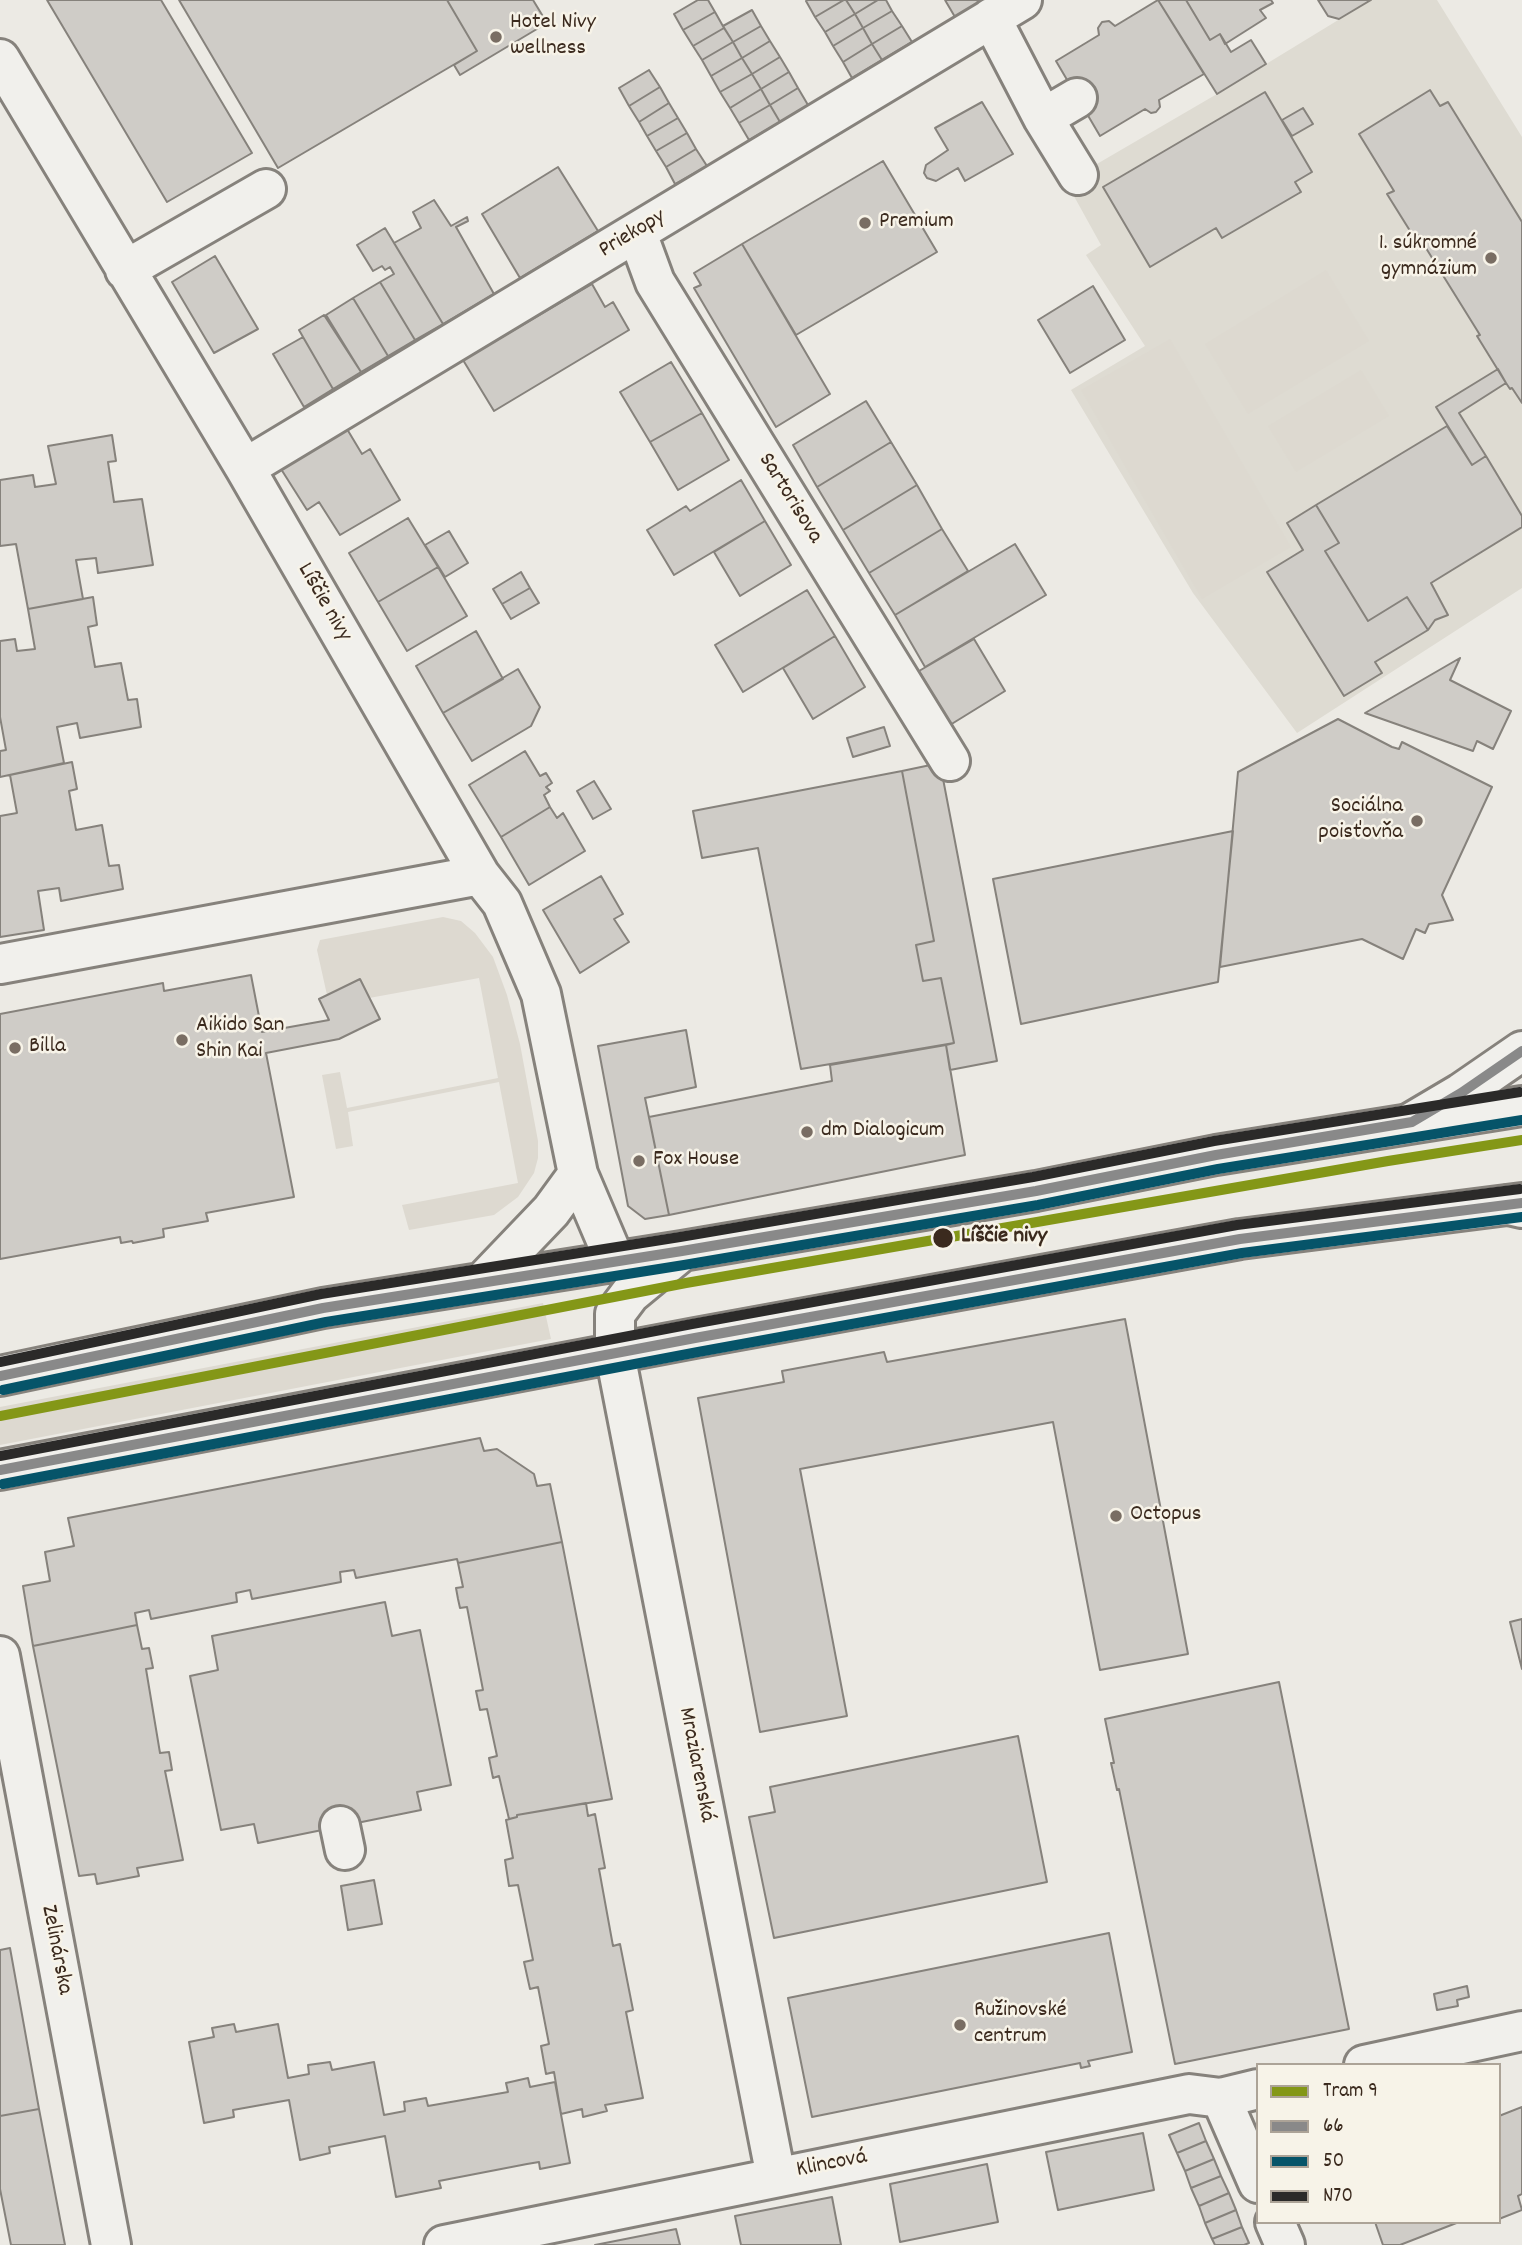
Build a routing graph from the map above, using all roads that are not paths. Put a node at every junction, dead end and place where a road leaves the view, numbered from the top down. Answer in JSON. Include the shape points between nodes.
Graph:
{"nodes":[{"id":1,"x":1006,"y":9,"type":"edge"},
{"id":2,"x":0,"y":59,"type":"edge"},
{"id":3,"x":1077,"y":98,"type":"dead end"},
{"id":4,"x":1043,"y":118,"type":"junction"},
{"id":5,"x":1077,"y":175,"type":"dead end"},
{"id":6,"x":266,"y":189,"type":"dead end"},
{"id":7,"x":636,"y":233,"type":"junction"},
{"id":8,"x":125,"y":270,"type":"junction"},
{"id":9,"x":245,"y":468,"type":"junction"},
{"id":10,"x":950,"y":761,"type":"dead end"},
{"id":11,"x":481,"y":875,"type":"junction"},
{"id":12,"x":0,"y":964,"type":"edge"},
{"id":13,"x":1522,"y":1051,"type":"edge"},
{"id":14,"x":1522,"y":1106,"type":"edge"},
{"id":15,"x":1412,"y":1122,"type":"junction"},
{"id":16,"x":578,"y":1174,"type":"junction"},
{"id":17,"x":1518,"y":1205,"type":"edge"},
{"id":18,"x":682,"y":1251,"type":"junction"},
{"id":19,"x":615,"y":1261,"type":"junction"},
{"id":20,"x":484,"y":1281,"type":"junction"},
{"id":21,"x":615,"y":1354,"type":"junction"},
{"id":22,"x":0,"y":1376,"type":"edge"},
{"id":23,"x":0,"y":1470,"type":"edge"},
{"id":24,"x":0,"y":1656,"type":"edge"},
{"id":25,"x":1522,"y":2031,"type":"edge"},
{"id":26,"x":1373,"y":2063,"type":"edge"},
{"id":27,"x":1256,"y":2089,"type":"edge"},
{"id":28,"x":1221,"y":2098,"type":"junction"},
{"id":29,"x":776,"y":2177,"type":"junction"},
{"id":30,"x":1256,"y":2178,"type":"edge"},
{"id":31,"x":1276,"y":2224,"type":"edge"},
{"id":32,"x":111,"y":2245,"type":"edge"},
{"id":33,"x":444,"y":2245,"type":"edge"},
{"id":34,"x":1285,"y":2245,"type":"edge"}],
"edges":[{"from":1,"to":4,"type":"street"},
{"from":1,"to":7,"type":"street","name":"Priekopy"},
{"from":2,"to":8,"type":"street","name":"Líščie nivy"},
{"from":3,"to":4,"type":"street"},
{"from":4,"to":5,"type":"street"},
{"from":6,"to":8,"type":"street"},
{"from":7,"to":9,"type":"street","name":"Priekopy"},
{"from":7,"to":10,"type":"street","name":"Sartorisova","via":[[655,282]]},
{"from":8,"to":9,"type":"street","name":"Líščie nivy"},
{"from":9,"to":11,"type":"street","name":"Líščie nivy"},
{"from":11,"to":12,"type":"street"},
{"from":11,"to":16,"type":"street","name":"Líščie nivy","via":[[502,903],[541,994]]},
{"from":13,"to":15,"type":"street"},
{"from":14,"to":15,"type":"street"},
{"from":15,"to":18,"type":"street"},
{"from":16,"to":19,"type":"street","name":"Líščie nivy"},
{"from":16,"to":20,"type":"street","via":[[551,1211]]},
{"from":17,"to":21,"type":"street","via":[[1240,1239]]},
{"from":18,"to":19,"type":"street"},
{"from":18,"to":21,"type":"street","name":"Mraziarenská","via":[[630,1294],[615,1314]]},
{"from":19,"to":20,"type":"street"},
{"from":20,"to":22,"type":"street","via":[[323,1308]]},
{"from":21,"to":23,"type":"street"},
{"from":21,"to":29,"type":"street","name":"Mraziarenská"},
{"from":24,"to":32,"type":"street","name":"Zelinárska"},
{"from":25,"to":26,"type":"street"},
{"from":27,"to":28,"type":"street","name":"Klincová"},
{"from":28,"to":29,"type":"street","name":"Klincová","via":[[1189,2094]]},
{"from":28,"to":30,"type":"street"},
{"from":29,"to":33,"type":"street","name":"Klincová"},
{"from":31,"to":34,"type":"street"}]}
